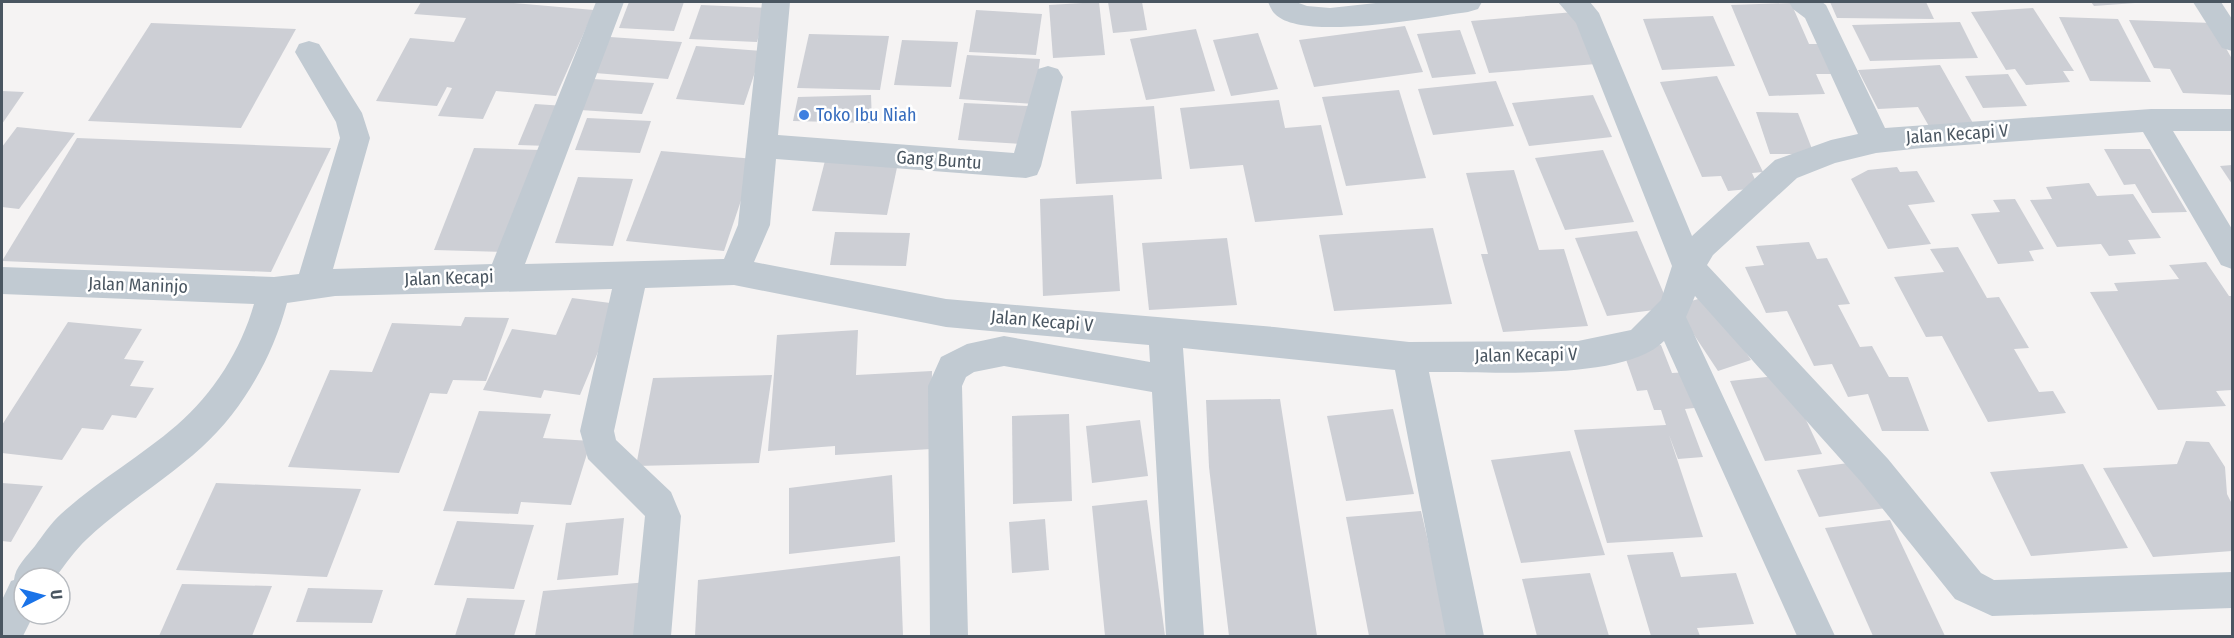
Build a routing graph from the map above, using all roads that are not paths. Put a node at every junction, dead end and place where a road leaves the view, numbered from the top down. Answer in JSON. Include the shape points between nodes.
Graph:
{"nodes":[{"id":1,"x":610,"y":2,"type":"edge"},
{"id":2,"x":776,"y":2,"type":"edge"},
{"id":3,"x":1282,"y":2,"type":"edge"},
{"id":4,"x":1468,"y":2,"type":"edge"},
{"id":5,"x":1572,"y":2,"type":"edge"},
{"id":6,"x":1803,"y":2,"type":"edge"},
{"id":7,"x":2207,"y":2,"type":"edge"},
{"id":8,"x":2232,"y":41,"type":"edge"},
{"id":9,"x":309,"y":52,"type":"dead end"},
{"id":10,"x":1048,"y":77,"type":"dead end"},
{"id":11,"x":2151,"y":120,"type":"junction"},
{"id":12,"x":2232,"y":120,"type":"edge"},
{"id":13,"x":1876,"y":141,"type":"junction"},
{"id":14,"x":762,"y":146,"type":"junction"},
{"id":15,"x":2232,"y":256,"type":"edge"},
{"id":16,"x":1688,"y":266,"type":"junction"},
{"id":17,"x":734,"y":272,"type":"junction"},
{"id":18,"x":632,"y":274,"type":"junction"},
{"id":19,"x":504,"y":276,"type":"junction"},
{"id":20,"x":2,"y":280,"type":"edge"},
{"id":21,"x":312,"y":285,"type":"junction"},
{"id":22,"x":274,"y":291,"type":"junction"},
{"id":23,"x":1669,"y":315,"type":"junction"},
{"id":24,"x":1165,"y":330,"type":"junction"},
{"id":25,"x":1409,"y":357,"type":"junction"},
{"id":26,"x":1167,"y":380,"type":"junction"},
{"id":27,"x":42,"y":566,"type":"edge"},
{"id":28,"x":2232,"y":590,"type":"edge"},
{"id":29,"x":12,"y":619,"type":"edge"},
{"id":30,"x":4,"y":636,"type":"edge"},
{"id":31,"x":652,"y":636,"type":"edge"},
{"id":32,"x":949,"y":636,"type":"edge"},
{"id":33,"x":1185,"y":636,"type":"edge"},
{"id":34,"x":1465,"y":636,"type":"edge"},
{"id":35,"x":1816,"y":636,"type":"edge"}],
"edges":[{"from":1,"to":19,"type":"street"},
{"from":2,"to":14,"type":"street"},
{"from":3,"to":4,"type":"street","via":[[1285,8],[1304,16],[1330,18]]},
{"from":5,"to":16,"type":"street","via":[[1590,23]]},
{"from":6,"to":13,"type":"street","via":[[1816,12]]},
{"from":7,"to":8,"type":"street"},
{"from":9,"to":21,"type":"street","via":[[351,121],[355,138]]},
{"from":10,"to":14,"type":"street","name":"Gang Buntu","via":[[1026,166]]},
{"from":11,"to":12,"type":"street","name":"Jalan Kecapi V"},
{"from":11,"to":13,"type":"street","name":"Jalan Kecapi V"},
{"from":11,"to":15,"type":"street"},
{"from":13,"to":16,"type":"street","name":"Jalan Kecapi V","via":[[1786,169],[1702,246]]},
{"from":14,"to":17,"type":"street","via":[[754,225]]},
{"from":16,"to":23,"type":"street","name":"Jalan Kecapi V"},
{"from":16,"to":28,"type":"street","via":[[1875,471],[1968,586],[1992,598]]},
{"from":17,"to":18,"type":"street","name":"Jalan Kecapi"},
{"from":17,"to":24,"type":"street","name":"Jalan Kecapi V","via":[[946,313]]},
{"from":18,"to":19,"type":"street","name":"Jalan Kecapi"},
{"from":18,"to":31,"type":"street","via":[[597,431],[600,448],[658,504],[663,516]]},
{"from":19,"to":21,"type":"street","name":"Jalan Kecapi"},
{"from":20,"to":22,"type":"street","name":"Jalan Maninjo"},
{"from":21,"to":22,"type":"street","name":"Jalan Kecapi"},
{"from":22,"to":27,"type":"street","via":[[264,328],[226,395],[190,436],[72,528]]},
{"from":23,"to":25,"type":"street","name":"Jalan Kecapi V","via":[[1641,342],[1578,356]]},
{"from":23,"to":35,"type":"street"},
{"from":24,"to":25,"type":"street","name":"Jalan Kecapi V"},
{"from":24,"to":26,"type":"street"},
{"from":25,"to":34,"type":"street"},
{"from":26,"to":32,"type":"street","via":[[1004,351],[967,359],[953,367],[945,386]]},
{"from":26,"to":33,"type":"street"},
{"from":29,"to":30,"type":"street"}]}
